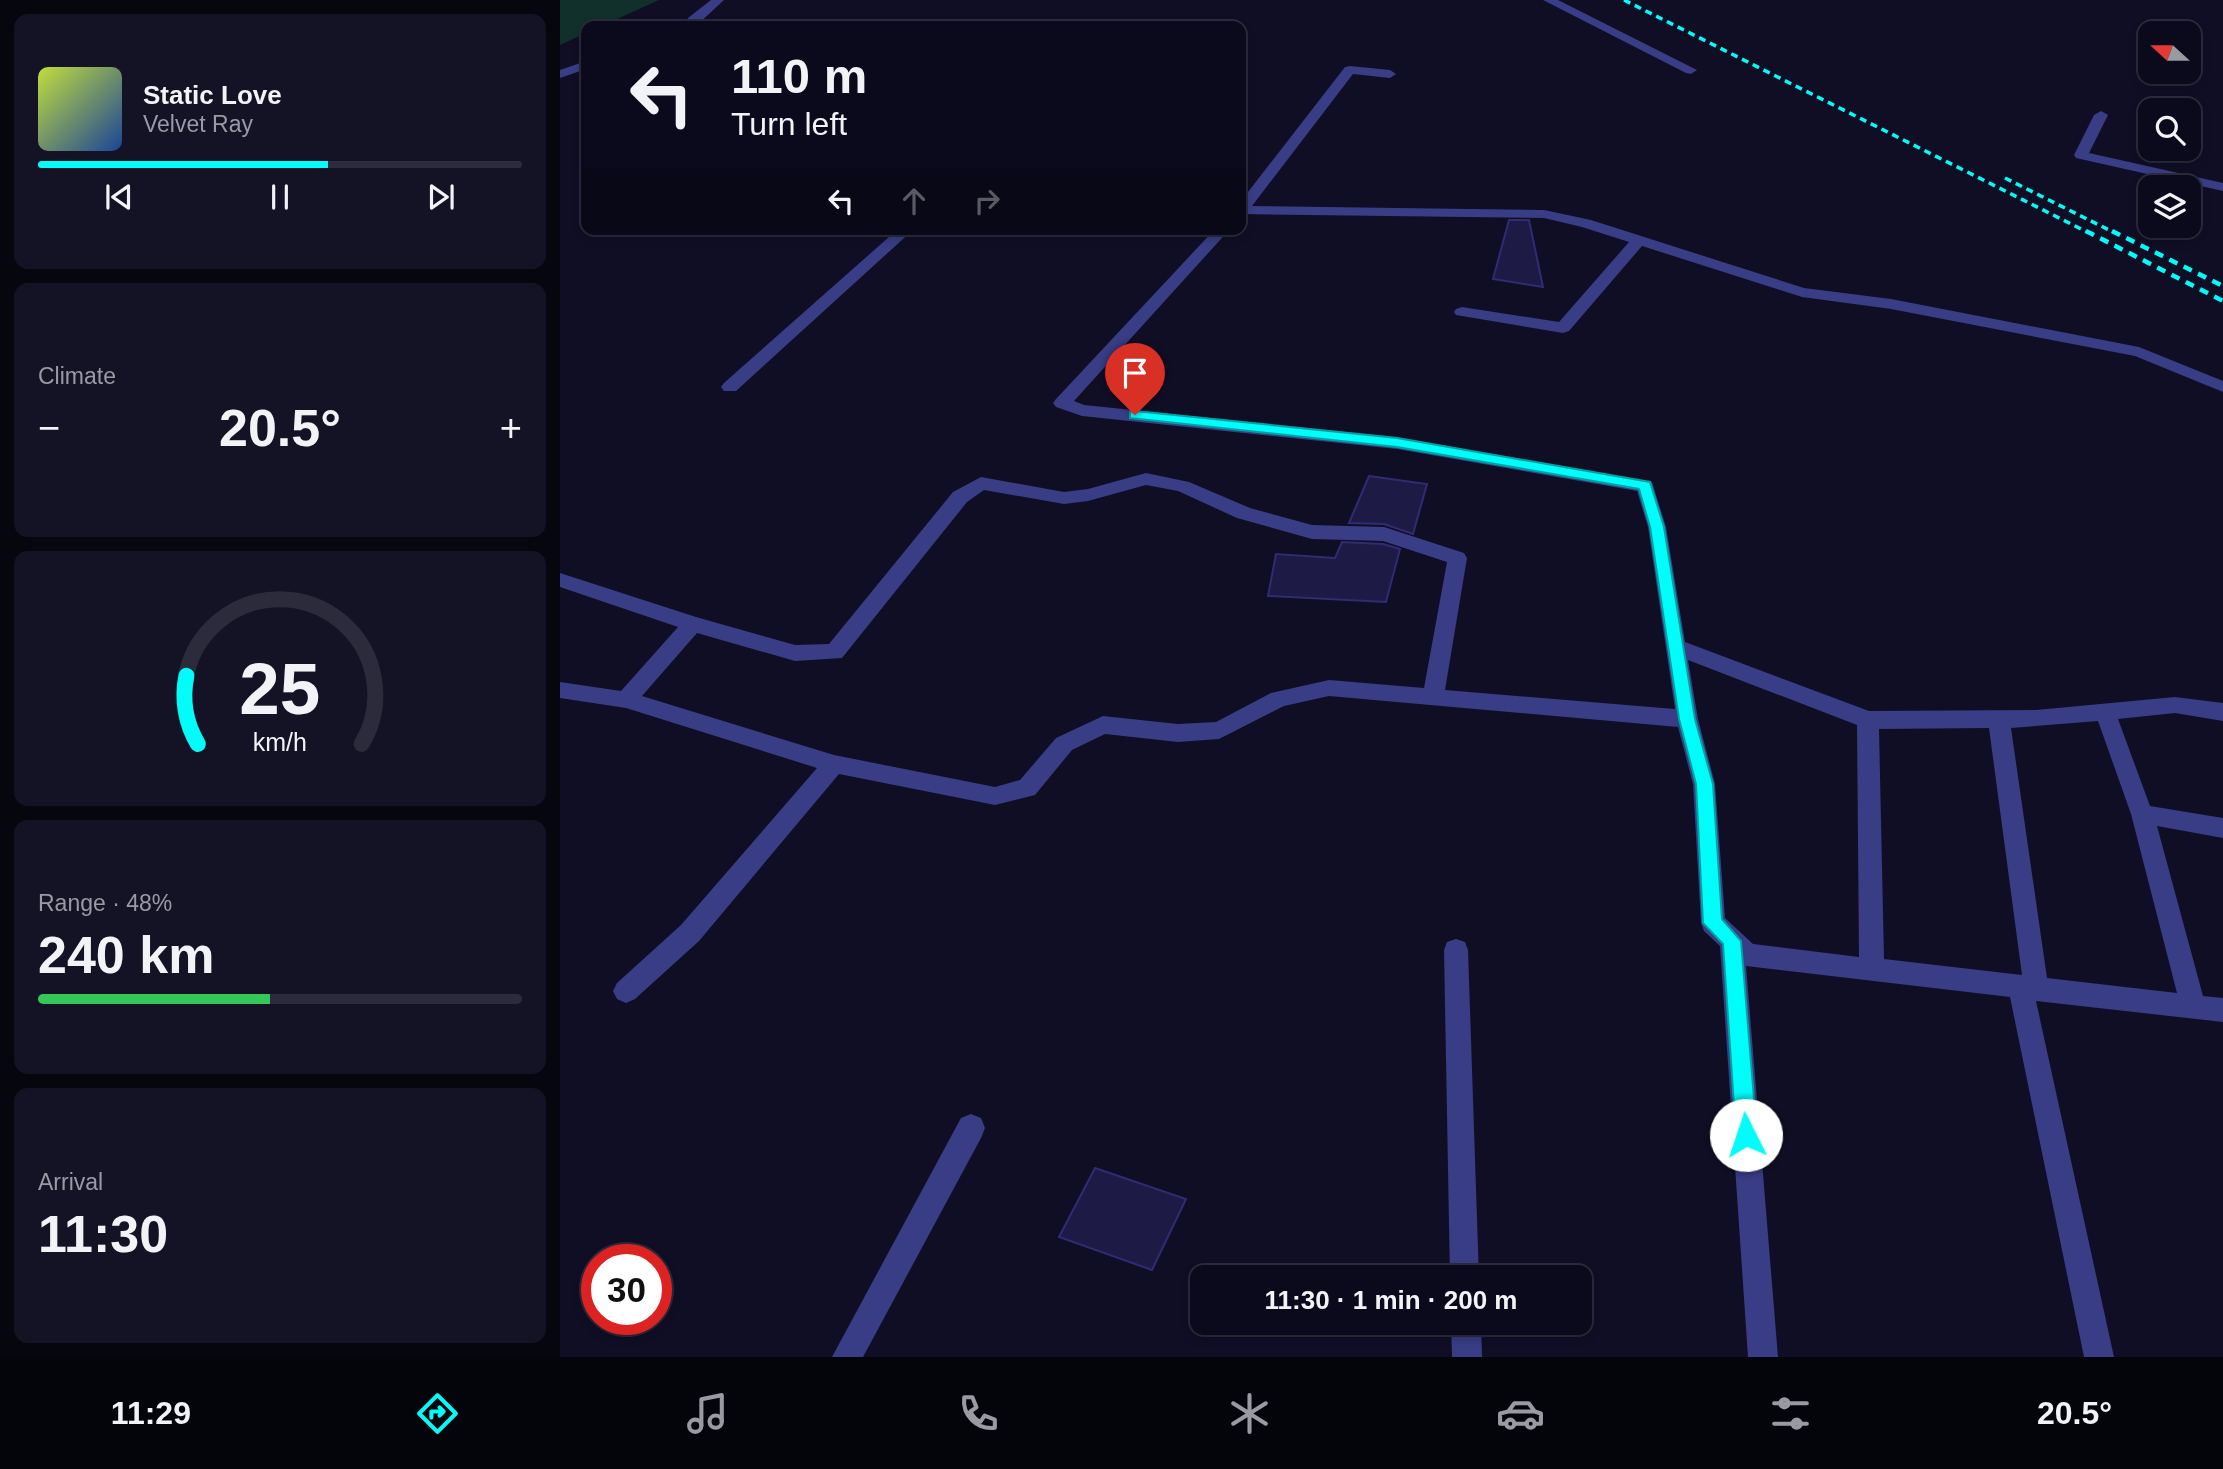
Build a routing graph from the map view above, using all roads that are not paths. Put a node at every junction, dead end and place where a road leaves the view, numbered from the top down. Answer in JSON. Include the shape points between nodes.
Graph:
{"nodes":[{"id":1,"x":718,"y":0,"type":"edge"},
{"id":2,"x":1549,"y":0,"type":"edge"},
{"id":3,"x":692,"y":21,"type":"edge"},
{"id":4,"x":581,"y":67,"type":"edge"},
{"id":5,"x":1691,"y":69,"type":"dead end"},
{"id":6,"x":560,"y":74,"type":"edge"},
{"id":7,"x":1390,"y":74,"type":"dead end"},
{"id":8,"x":2101,"y":115,"type":"dead end"},
{"id":9,"x":2223,"y":187,"type":"edge"},
{"id":10,"x":1246,"y":204,"type":"edge"},
{"id":11,"x":1246,"y":210,"type":"edge"},
{"id":12,"x":900,"y":235,"type":"edge"},
{"id":13,"x":1217,"y":235,"type":"edge"},
{"id":14,"x":1639,"y":240,"type":"junction"},
{"id":15,"x":1461,"y":312,"type":"dead end"},
{"id":16,"x":730,"y":387,"type":"dead end"},
{"id":17,"x":2223,"y":387,"type":"edge"},
{"id":18,"x":560,"y":580,"type":"edge"},
{"id":19,"x":693,"y":624,"type":"junction"},
{"id":20,"x":1676,"y":647,"type":"junction"},
{"id":21,"x":560,"y":690,"type":"edge"},
{"id":22,"x":1433,"y":697,"type":"junction"},
{"id":23,"x":626,"y":700,"type":"junction"},
{"id":24,"x":2105,"y":712,"type":"junction"},
{"id":25,"x":2223,"y":712,"type":"edge"},
{"id":26,"x":1687,"y":719,"type":"junction"},
{"id":27,"x":1999,"y":719,"type":"junction"},
{"id":28,"x":1868,"y":720,"type":"junction"},
{"id":29,"x":834,"y":764,"type":"junction"},
{"id":30,"x":2142,"y":814,"type":"junction"},
{"id":31,"x":2223,"y":828,"type":"edge"},
{"id":32,"x":1732,"y":941,"type":"junction"},
{"id":33,"x":1456,"y":950,"type":"dead end"},
{"id":34,"x":1872,"y":970,"type":"junction"},
{"id":35,"x":2028,"y":988,"type":"junction"},
{"id":36,"x":626,"y":991,"type":"dead end"},
{"id":37,"x":2193,"y":1007,"type":"junction"},
{"id":38,"x":2223,"y":1010,"type":"edge"},
{"id":39,"x":971,"y":1128,"type":"dead end"},
{"id":40,"x":1465,"y":1265,"type":"edge"},
{"id":41,"x":1466,"y":1335,"type":"edge"},
{"id":42,"x":847,"y":1357,"type":"edge"},
{"id":43,"x":1467,"y":1357,"type":"edge"},
{"id":44,"x":1763,"y":1357,"type":"edge"},
{"id":45,"x":2099,"y":1357,"type":"edge"}],
"edges":[{"from":1,"to":3,"type":"street"},
{"from":2,"to":5,"type":"street"},
{"from":4,"to":6,"type":"street"},
{"from":7,"to":10,"type":"street","via":[[1350,70]]},
{"from":8,"to":9,"type":"street","via":[[2081,155]]},
{"from":11,"to":14,"type":"street","via":[[1544,214]]},
{"from":12,"to":16,"type":"street"},
{"from":13,"to":20,"type":"street","via":[[1062,403],[1082,410],[1397,443],[1645,485],[1657,527]]},
{"from":14,"to":15,"type":"street","via":[[1563,328]]},
{"from":14,"to":17,"type":"street","via":[[1802,292],[1891,304],[2139,352]]},
{"from":18,"to":19,"type":"street"},
{"from":19,"to":22,"type":"street","via":[[795,653],[835,652],[960,497],[981,483],[1064,498],[1146,479],[1182,486],[1244,513],[1311,532],[1384,534],[1457,558]]},
{"from":19,"to":23,"type":"street"},
{"from":20,"to":26,"type":"street"},
{"from":20,"to":28,"type":"street"},
{"from":21,"to":23,"type":"street"},
{"from":22,"to":26,"type":"street"},
{"from":22,"to":29,"type":"street","via":[[1329,688],[1279,699],[1219,730],[1178,733],[1103,724],[1065,744],[1027,788],[995,796]]},
{"from":23,"to":29,"type":"street"},
{"from":24,"to":25,"type":"street","via":[[2175,705]]},
{"from":24,"to":27,"type":"street"},
{"from":24,"to":30,"type":"street"},
{"from":26,"to":32,"type":"street","via":[[1704,784],[1713,923]]},
{"from":27,"to":28,"type":"street"},
{"from":27,"to":35,"type":"street"},
{"from":28,"to":34,"type":"street"},
{"from":29,"to":36,"type":"street","via":[[690,933]]},
{"from":30,"to":31,"type":"street"},
{"from":30,"to":37,"type":"street"},
{"from":32,"to":34,"type":"street","via":[[1747,955]]},
{"from":32,"to":44,"type":"street"},
{"from":33,"to":40,"type":"street"},
{"from":34,"to":35,"type":"street"},
{"from":35,"to":37,"type":"street"},
{"from":35,"to":45,"type":"street"},
{"from":37,"to":38,"type":"street"},
{"from":39,"to":42,"type":"street"},
{"from":41,"to":43,"type":"street"}]}
